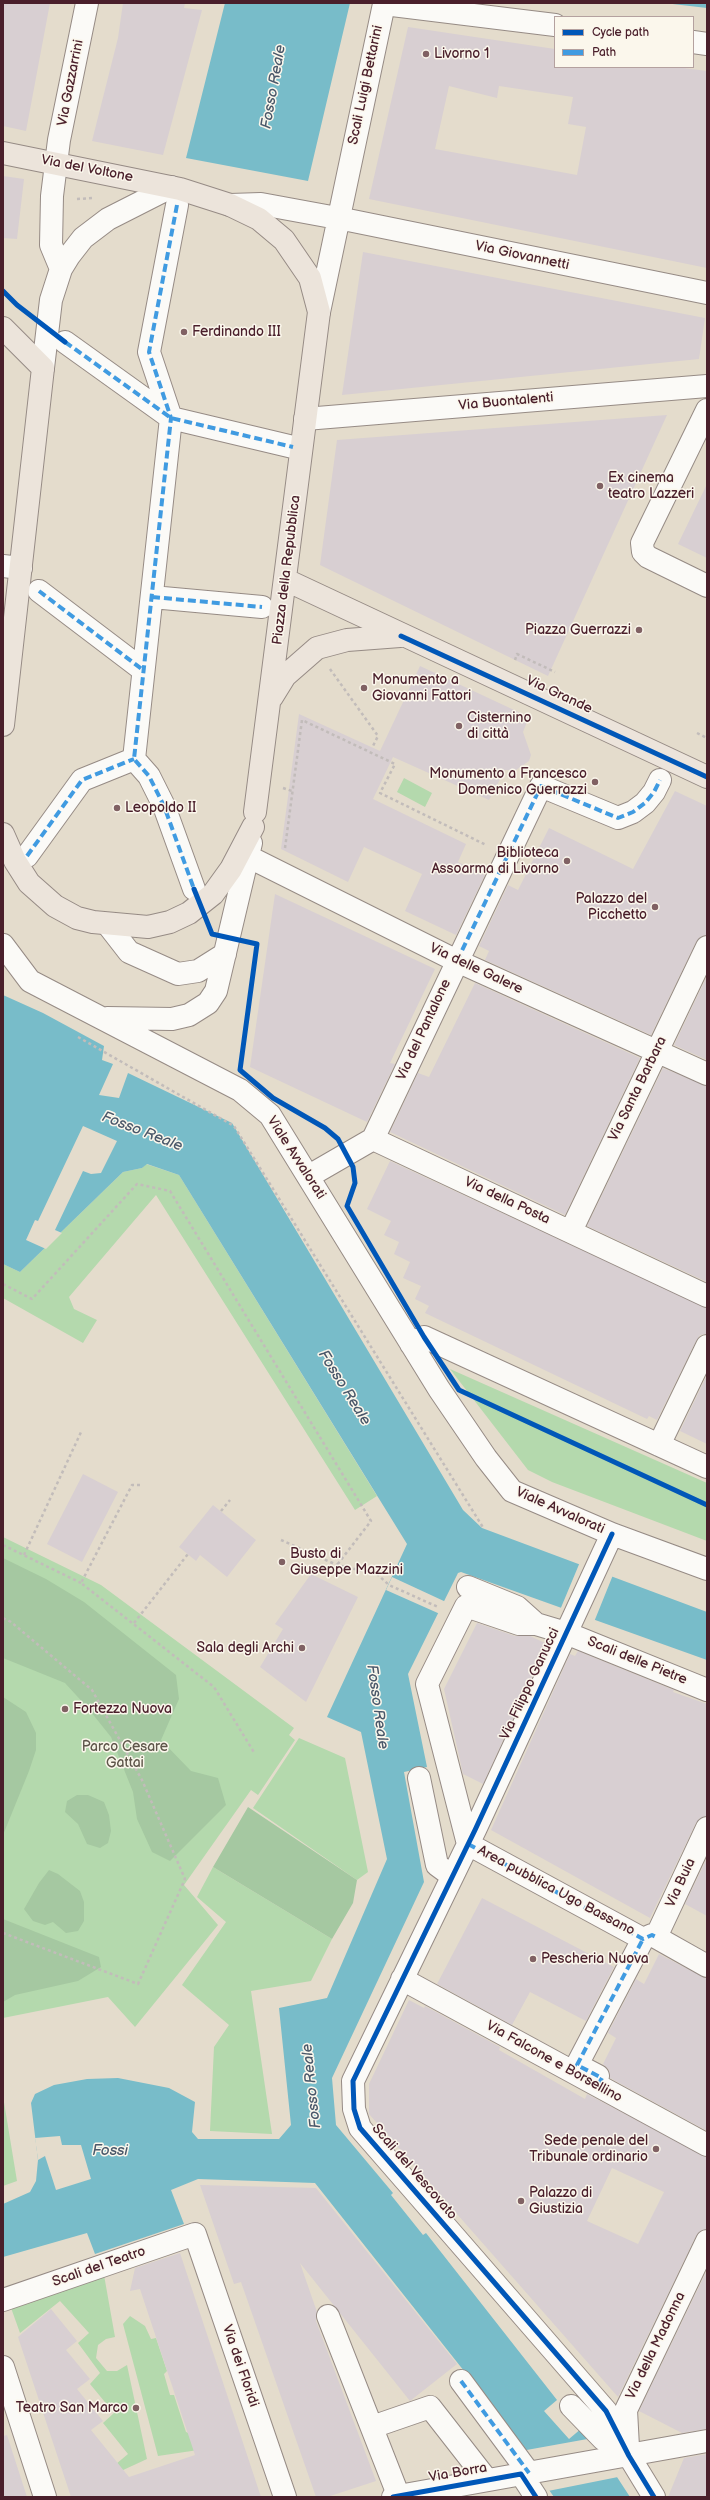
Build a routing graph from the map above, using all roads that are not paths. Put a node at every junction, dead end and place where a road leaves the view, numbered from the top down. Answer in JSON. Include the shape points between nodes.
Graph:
{"nodes":[{"id":1,"x":87,"y":3,"type":"edge"},
{"id":2,"x":554,"y":25,"type":"edge"},
{"id":3,"x":694,"y":42,"type":"edge"},
{"id":4,"x":707,"y":44,"type":"edge"},
{"id":5,"x":3,"y":153,"type":"edge"},
{"id":6,"x":56,"y":163,"type":"junction"},
{"id":7,"x":174,"y":196,"type":"junction"},
{"id":8,"x":230,"y":205,"type":"junction"},
{"id":9,"x":337,"y":218,"type":"junction"},
{"id":10,"x":61,"y":269,"type":"junction"},
{"id":11,"x":707,"y":293,"type":"edge"},
{"id":12,"x":319,"y":312,"type":"junction"},
{"id":13,"x":3,"y":328,"type":"edge"},
{"id":14,"x":65,"y":342,"type":"dead end"},
{"id":15,"x":43,"y":368,"type":"junction"},
{"id":16,"x":707,"y":386,"type":"edge"},
{"id":17,"x":707,"y":410,"type":"edge"},
{"id":18,"x":171,"y":418,"type":"junction"},
{"id":19,"x":305,"y":418,"type":"junction"},
{"id":20,"x":293,"y":447,"type":"dead end"},
{"id":21,"x":12,"y":567,"type":"edge"},
{"id":22,"x":286,"y":580,"type":"junction"},
{"id":23,"x":707,"y":586,"type":"edge"},
{"id":24,"x":39,"y":592,"type":"dead end"},
{"id":25,"x":152,"y":597,"type":"junction"},
{"id":26,"x":262,"y":607,"type":"dead end"},
{"id":27,"x":401,"y":636,"type":"junction"},
{"id":28,"x":144,"y":670,"type":"junction"},
{"id":29,"x":268,"y":704,"type":"junction"},
{"id":30,"x":3,"y":725,"type":"edge"},
{"id":31,"x":134,"y":759,"type":"junction"},
{"id":32,"x":707,"y":777,"type":"edge"},
{"id":33,"x":660,"y":780,"type":"dead end"},
{"id":34,"x":254,"y":820,"type":"junction"},
{"id":35,"x":3,"y":834,"type":"edge"},
{"id":36,"x":26,"y":856,"type":"dead end"},
{"id":37,"x":249,"y":857,"type":"junction"},
{"id":38,"x":194,"y":889,"type":"dead end"},
{"id":39,"x":108,"y":925,"type":"junction"},
{"id":40,"x":3,"y":945,"type":"edge"},
{"id":41,"x":707,"y":947,"type":"edge"},
{"id":42,"x":225,"y":954,"type":"junction"},
{"id":43,"x":457,"y":961,"type":"junction"},
{"id":44,"x":3,"y":969,"type":"edge"},
{"id":45,"x":30,"y":980,"type":"junction"},
{"id":46,"x":104,"y":1018,"type":"junction"},
{"id":47,"x":656,"y":1052,"type":"junction"},
{"id":48,"x":707,"y":1074,"type":"edge"},
{"id":49,"x":373,"y":1139,"type":"junction"},
{"id":50,"x":309,"y":1176,"type":"junction"},
{"id":51,"x":571,"y":1231,"type":"junction"},
{"id":52,"x":707,"y":1296,"type":"edge"},
{"id":53,"x":410,"y":1344,"type":"junction"},
{"id":54,"x":707,"y":1346,"type":"edge"},
{"id":55,"x":659,"y":1445,"type":"junction"},
{"id":56,"x":707,"y":1467,"type":"edge"},
{"id":57,"x":612,"y":1534,"type":"junction"},
{"id":58,"x":707,"y":1569,"type":"edge"},
{"id":59,"x":468,"y":1587,"type":"dead end"},
{"id":60,"x":536,"y":1624,"type":"junction"},
{"id":61,"x":571,"y":1625,"type":"junction"},
{"id":62,"x":707,"y":1690,"type":"edge"},
{"id":63,"x":419,"y":1778,"type":"dead end"},
{"id":64,"x":707,"y":1828,"type":"edge"},
{"id":65,"x":468,"y":1844,"type":"junction"},
{"id":66,"x":452,"y":1876,"type":"junction"},
{"id":67,"x":649,"y":1938,"type":"junction"},
{"id":68,"x":707,"y":1966,"type":"edge"},
{"id":69,"x":402,"y":1979,"type":"junction"},
{"id":70,"x":598,"y":2085,"type":"junction"},
{"id":71,"x":707,"y":2145,"type":"edge"},
{"id":72,"x":195,"y":2234,"type":"joint"},
{"id":73,"x":707,"y":2241,"type":"edge"},
{"id":74,"x":3,"y":2300,"type":"edge"},
{"id":75,"x":328,"y":2316,"type":"dead end"},
{"id":76,"x":3,"y":2367,"type":"edge"},
{"id":77,"x":461,"y":2381,"type":"dead end"},
{"id":78,"x":571,"y":2406,"type":"dead end"},
{"id":79,"x":372,"y":2427,"type":"junction"},
{"id":80,"x":617,"y":2433,"type":"junction"},
{"id":81,"x":707,"y":2442,"type":"edge"},
{"id":82,"x":629,"y":2456,"type":"junction"},
{"id":83,"x":527,"y":2473,"type":"junction"},
{"id":84,"x":487,"y":2480,"type":"junction"},
{"id":85,"x":45,"y":2497,"type":"edge"},
{"id":86,"x":285,"y":2497,"type":"edge"},
{"id":87,"x":397,"y":2497,"type":"edge"},
{"id":88,"x":536,"y":2497,"type":"edge"},
{"id":89,"x":654,"y":2497,"type":"edge"}],
"edges":[{"from":1,"to":6,"type":"street","name":"Via Gazzarrini"},
{"from":2,"to":9,"type":"street","name":"Scali Luigi Bettarini","via":[[384,4]]},
{"from":3,"to":4,"type":"street"},
{"from":5,"to":6,"type":"main road","name":"Via del Voltone"},
{"from":6,"to":7,"type":"main road","name":"Via del Voltone"},
{"from":6,"to":10,"type":"street","via":[[51,244]]},
{"from":7,"to":8,"type":"main road","name":"Piazza della Repubblica"},
{"from":7,"to":10,"type":"street","via":[[122,212],[83,238]]},
{"from":7,"to":18,"type":"street","via":[[149,352]]},
{"from":8,"to":9,"type":"street","name":"Piazza della Repubblica","via":[[261,204]]},
{"from":8,"to":12,"type":"main road","name":"Piazza della Repubblica","via":[[259,219],[284,240],[310,278]]},
{"from":9,"to":11,"type":"street","name":"Via Giovannetti"},
{"from":9,"to":12,"type":"street","name":"Piazza della Repubblica"},
{"from":10,"to":15,"type":"street","via":[[49,313]]},
{"from":12,"to":19,"type":"main road","name":"Piazza della Repubblica"},
{"from":13,"to":15,"type":"main road"},
{"from":14,"to":18,"type":"street"},
{"from":15,"to":21,"type":"main road"},
{"from":16,"to":19,"type":"street","name":"Via Buontalenti"},
{"from":17,"to":23,"type":"street","via":[[644,536],[643,552]]},
{"from":18,"to":20,"type":"street"},
{"from":18,"to":25,"type":"street"},
{"from":19,"to":22,"type":"main road","name":"Piazza della Repubblica"},
{"from":21,"to":30,"type":"main road"},
{"from":22,"to":27,"type":"main road","name":"Via Grande"},
{"from":22,"to":29,"type":"main road","name":"Piazza della Repubblica"},
{"from":24,"to":28,"type":"street"},
{"from":25,"to":26,"type":"street","name":"Piazza della Repubblica"},
{"from":25,"to":28,"type":"street"},
{"from":27,"to":29,"type":"main road","name":"Via Grande","via":[[360,638],[316,648],[285,676]]},
{"from":27,"to":32,"type":"main road","name":"Via Grande"},
{"from":28,"to":31,"type":"street"},
{"from":29,"to":34,"type":"main road","name":"Piazza della Repubblica"},
{"from":31,"to":36,"type":"street","via":[[82,780]]},
{"from":31,"to":38,"type":"street","via":[[149,776],[164,806]]},
{"from":33,"to":43,"type":"street","name":"Via del Pantalone","via":[[644,803],[618,818],[541,786]]},
{"from":34,"to":37,"type":"street","name":"Piazza della Repubblica"},
{"from":34,"to":39,"type":"main road","name":"Piazza della Repubblica","via":[[220,885],[201,906],[180,918],[158,925]]},
{"from":35,"to":39,"type":"main road","name":"Piazza della Repubblica","via":[[21,872],[42,896],[78,918]]},
{"from":37,"to":42,"type":"street","name":"Piazza della Repubblica"},
{"from":37,"to":43,"type":"street","name":"Via delle Galere"},
{"from":39,"to":42,"type":"street","via":[[130,952],[178,974],[198,970]]},
{"from":40,"to":45,"type":"street","name":"Piazza della Repubblica"},
{"from":41,"to":47,"type":"street","name":"Via Santa Barbara"},
{"from":42,"to":46,"type":"street","name":"Piazza della Repubblica","via":[[216,991],[201,1009],[172,1019]]},
{"from":43,"to":47,"type":"street","name":"Via delle Galere"},
{"from":43,"to":49,"type":"street","name":"Via del Pantalone"},
{"from":44,"to":45,"type":"street"},
{"from":45,"to":46,"type":"street","name":"Piazza della Repubblica"},
{"from":46,"to":50,"type":"street","name":"Viale Avvalorati","via":[[252,1098],[279,1127]]},
{"from":47,"to":48,"type":"street","name":"Via delle Galere"},
{"from":47,"to":51,"type":"street","name":"Via Santa Barbara"},
{"from":49,"to":50,"type":"street"},
{"from":49,"to":51,"type":"street","name":"Via della Posta"},
{"from":50,"to":53,"type":"street","name":"Viale Avvalorati"},
{"from":51,"to":52,"type":"street","name":"Via della Posta"},
{"from":53,"to":55,"type":"street","via":[[424,1337]]},
{"from":53,"to":57,"type":"street","name":"Viale Avvalorati","via":[[506,1486],[523,1496]]},
{"from":54,"to":55,"type":"street"},
{"from":55,"to":56,"type":"street"},
{"from":57,"to":58,"type":"street","name":"Viale Avvalorati"},
{"from":57,"to":61,"type":"street","name":"Via Filippo Ganucci"},
{"from":59,"to":60,"type":"street","via":[[517,1607]]},
{"from":60,"to":61,"type":"street","name":"Scali delle Pietre"},
{"from":60,"to":65,"type":"street","via":[[519,1624],[466,1606],[427,1684]]},
{"from":61,"to":62,"type":"street","name":"Scali delle Pietre"},
{"from":61,"to":65,"type":"street","name":"Via Filippo Ganucci"},
{"from":63,"to":66,"type":"street","via":[[437,1865]]},
{"from":64,"to":67,"type":"street","name":"Via Buia"},
{"from":65,"to":66,"type":"street","name":"Scali del Vescovato"},
{"from":65,"to":67,"type":"street","name":"Area pubblica Ugo Bassano"},
{"from":66,"to":69,"type":"street","name":"Scali del Vescovato"},
{"from":67,"to":68,"type":"street"},
{"from":67,"to":70,"type":"street","name":"Area pubblica Ugo Bassano","via":[[626,1972],[577,2065],[602,2078]]},
{"from":69,"to":70,"type":"street","name":"Via Falcone e Borsellino"},
{"from":69,"to":80,"type":"street","name":"Scali del Vescovato","via":[[353,2081],[354,2109],[360,2128],[606,2412]]},
{"from":70,"to":71,"type":"street","name":"Via Falcone e Borsellino"},
{"from":72,"to":74,"type":"street","name":"Scali del Teatro"},
{"from":72,"to":86,"type":"street","name":"Via dei Floridi"},
{"from":73,"to":82,"type":"street","name":"Via della Madonna","via":[[626,2410]]},
{"from":75,"to":79,"type":"street"},
{"from":76,"to":85,"type":"street"},
{"from":77,"to":83,"type":"street"},
{"from":78,"to":80,"type":"street","via":[[603,2439]]},
{"from":79,"to":84,"type":"street","via":[[430,2407]]},
{"from":79,"to":87,"type":"street"},
{"from":80,"to":82,"type":"street","name":"Scali del Vescovato"},
{"from":81,"to":82,"type":"street","name":"Via Borra"},
{"from":82,"to":83,"type":"street","name":"Via Borra"},
{"from":82,"to":89,"type":"street","name":"Scali del Vescovato"},
{"from":83,"to":84,"type":"street","name":"Via Borra"},
{"from":83,"to":88,"type":"street"},
{"from":84,"to":87,"type":"street","name":"Via Borra"}]}
